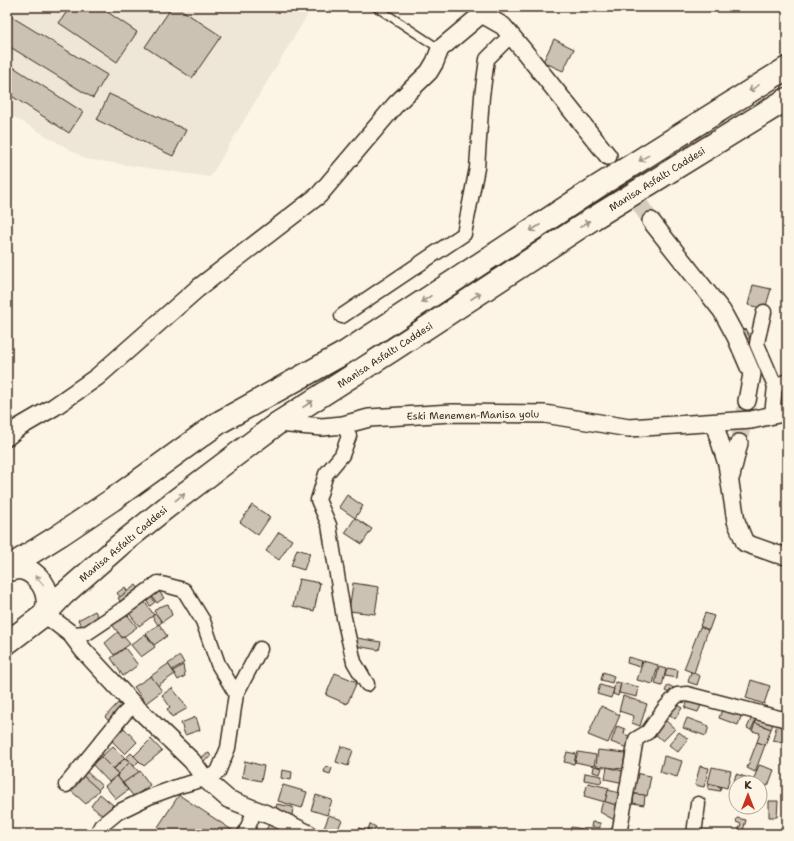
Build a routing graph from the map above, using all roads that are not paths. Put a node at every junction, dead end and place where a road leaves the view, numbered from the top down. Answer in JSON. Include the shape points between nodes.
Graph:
{"nodes":[{"id":1,"x":376,"y":7,"type":"edge"},
{"id":2,"x":486,"y":10,"type":"edge"},
{"id":3,"x":511,"y":34,"type":"junction"},
{"id":4,"x":440,"y":49,"type":"junction"},
{"id":5,"x":787,"y":68,"type":"edge"},
{"id":6,"x":787,"y":99,"type":"edge"},
{"id":7,"x":608,"y":156,"type":"tunnel mouth"},
{"id":8,"x":651,"y":222,"type":"tunnel mouth"},
{"id":9,"x":764,"y":312,"type":"dead end"},
{"id":10,"x":342,"y":316,"type":"dead end"},
{"id":11,"x":781,"y":384,"type":"edge"},
{"id":12,"x":747,"y":401,"type":"tunnel mouth"},
{"id":13,"x":779,"y":414,"type":"edge"},
{"id":14,"x":714,"y":422,"type":"junction"},
{"id":15,"x":278,"y":423,"type":"junction"},
{"id":16,"x":343,"y":425,"type":"junction"},
{"id":17,"x":7,"y":437,"type":"edge"},
{"id":18,"x":739,"y":443,"type":"tunnel mouth"},
{"id":19,"x":730,"y":482,"type":"junction"},
{"id":20,"x":787,"y":556,"type":"edge"},
{"id":21,"x":7,"y":569,"type":"edge"},
{"id":22,"x":45,"y":614,"type":"junction"},
{"id":23,"x":71,"y":634,"type":"junction"},
{"id":24,"x":11,"y":638,"type":"edge"},
{"id":25,"x":260,"y":649,"type":"dead end"},
{"id":26,"x":367,"y":684,"type":"dead end"},
{"id":27,"x":236,"y":694,"type":"junction"},
{"id":28,"x":134,"y":705,"type":"junction"},
{"id":29,"x":787,"y":720,"type":"edge"},
{"id":30,"x":205,"y":780,"type":"junction"},
{"id":31,"x":66,"y":784,"type":"dead end"},
{"id":32,"x":698,"y":804,"type":"dead end"},
{"id":33,"x":263,"y":813,"type":"junction"},
{"id":34,"x":97,"y":831,"type":"edge"},
{"id":35,"x":245,"y":834,"type":"edge"},
{"id":36,"x":310,"y":834,"type":"edge"},
{"id":37,"x":619,"y":834,"type":"edge"},
{"id":38,"x":694,"y":834,"type":"edge"}],
"edges":[{"from":1,"to":4,"type":"lane"},
{"from":2,"to":3,"type":"street"},
{"from":2,"to":4,"type":"street"},
{"from":3,"to":7,"type":"street"},
{"from":3,"to":10,"type":"street","via":[[487,59],[477,168],[464,234]]},
{"from":4,"to":17,"type":"street","via":[[429,72],[396,104],[319,195],[197,288],[97,377]]},
{"from":5,"to":21,"type":"highway","one_way":true,"via":[[597,187],[346,352],[220,422],[112,500]]},
{"from":15,"to":6,"type":"highway","name":"Manisa Asfaltı Caddesi","one_way":true,"via":[[594,218]]},
{"from":8,"to":12,"type":"street","via":[[722,311],[752,374]]},
{"from":9,"to":11,"type":"street","via":[[757,344]]},
{"from":11,"to":13,"type":"street"},
{"from":13,"to":14,"type":"street","name":"Eski Menemen-Manisa yolu","via":[[751,420]]},
{"from":14,"to":16,"type":"street","name":"Eski Menemen-Manisa yolu","via":[[629,428],[545,414],[452,413],[369,418]]},
{"from":14,"to":19,"type":"street"},
{"from":15,"to":16,"type":"street","name":"Eski Menemen-Manisa yolu","via":[[322,427]]},
{"from":22,"to":15,"type":"highway","name":"Manisa Asfaltı Caddesi","one_way":true,"via":[[121,544]]},
{"from":16,"to":26,"type":"street","via":[[349,436],[342,455],[326,474],[318,500],[329,525],[354,662]]},
{"from":18,"to":19,"type":"street"},
{"from":19,"to":20,"type":"street","via":[[736,521],[745,542]]},
{"from":22,"to":21,"type":"highway","one_way":true,"via":[[48,596],[38,577],[19,568]]},
{"from":22,"to":23,"type":"street"},
{"from":22,"to":24,"type":"highway","name":"Manisa Asfaltı Caddesi"},
{"from":23,"to":27,"type":"street","via":[[87,633],[158,583],[184,590],[203,621],[218,664]]},
{"from":23,"to":28,"type":"street"},
{"from":25,"to":27,"type":"street"},
{"from":27,"to":30,"type":"street","via":[[228,748],[218,772]]},
{"from":28,"to":30,"type":"street","via":[[192,761]]},
{"from":28,"to":31,"type":"street"},
{"from":29,"to":37,"type":"street","via":[[687,694],[678,695],[648,732],[636,739]]},
{"from":30,"to":33,"type":"street","via":[[228,799]]},
{"from":30,"to":34,"type":"street","via":[[149,797],[118,812]]},
{"from":32,"to":38,"type":"street"},
{"from":33,"to":35,"type":"street"},
{"from":33,"to":36,"type":"street"}]}
